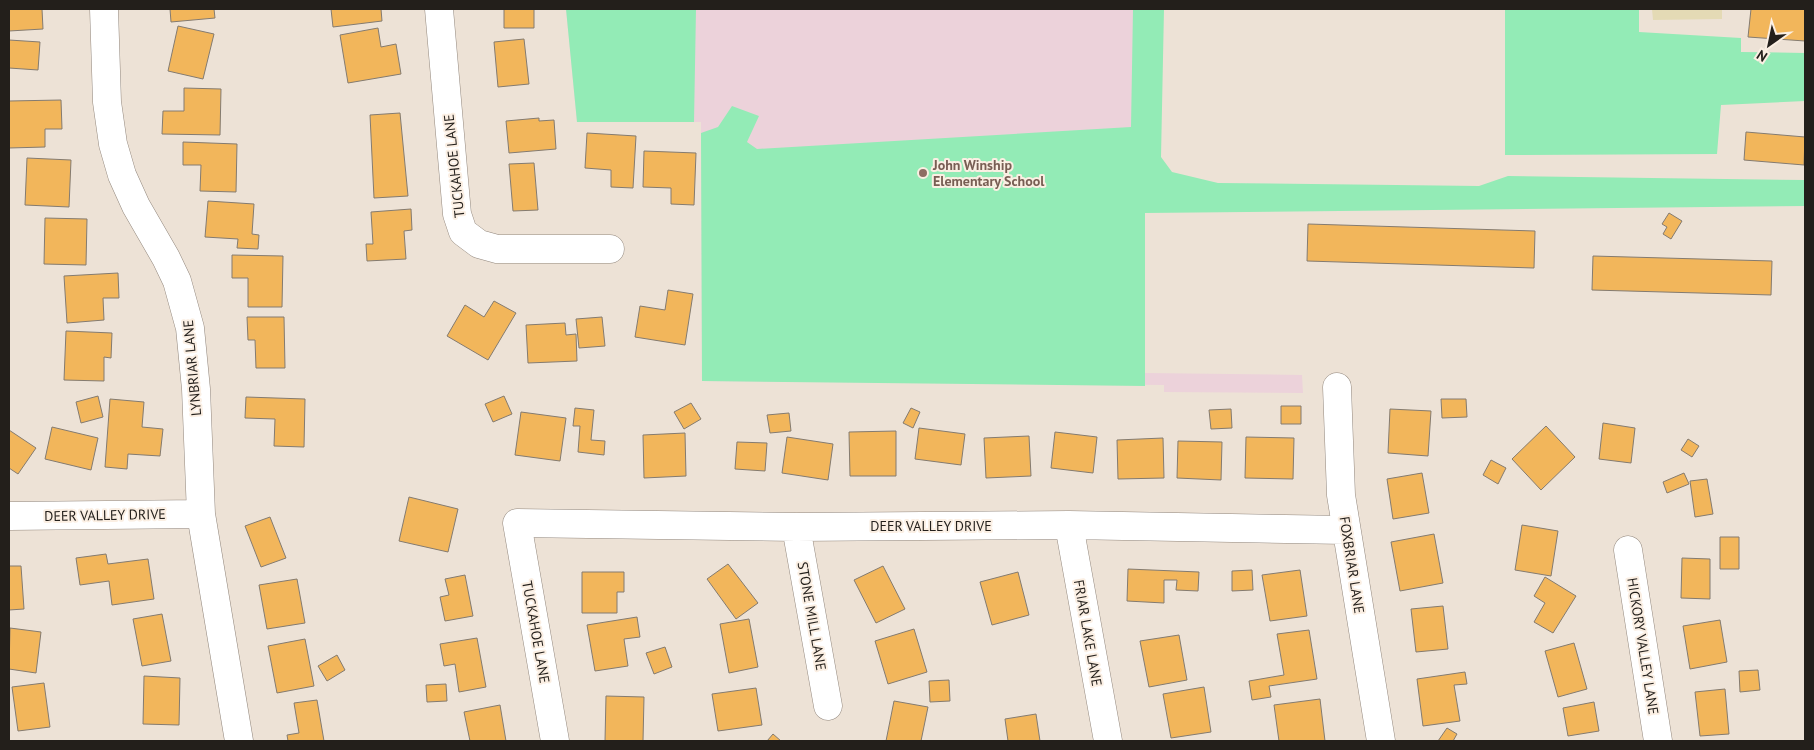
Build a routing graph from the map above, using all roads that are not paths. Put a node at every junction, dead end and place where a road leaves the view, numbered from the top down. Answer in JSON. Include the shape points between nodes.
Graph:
{"nodes":[{"id":1,"x":104,"y":9,"type":"edge"},
{"id":2,"x":439,"y":9,"type":"edge"},
{"id":3,"x":610,"y":250,"type":"dead end"},
{"id":4,"x":1337,"y":387,"type":"dead end"},
{"id":5,"x":201,"y":514,"type":"junction"},
{"id":6,"x":9,"y":516,"type":"edge"},
{"id":7,"x":517,"y":523,"type":"joint"},
{"id":8,"x":1069,"y":526,"type":"junction"},
{"id":9,"x":796,"y":527,"type":"junction"},
{"id":10,"x":1346,"y":530,"type":"junction"},
{"id":11,"x":1628,"y":550,"type":"dead end"},
{"id":12,"x":828,"y":706,"type":"dead end"},
{"id":13,"x":240,"y":741,"type":"edge"},
{"id":14,"x":555,"y":741,"type":"edge"},
{"id":15,"x":1108,"y":741,"type":"edge"},
{"id":16,"x":1381,"y":741,"type":"edge"},
{"id":17,"x":1658,"y":741,"type":"edge"}],
"edges":[{"from":1,"to":5,"type":"street","name":"LYNBRIAR LANE","via":[[107,102],[112,144],[125,183],[177,281],[190,328]]},
{"from":2,"to":3,"type":"street","name":"TUCKAHOE LANE","via":[[457,214],[463,232],[478,244],[497,249]]},
{"from":4,"to":10,"type":"street","name":"FOXBRIAR LANE","via":[[1341,495]]},
{"from":5,"to":6,"type":"street","name":"DEER VALLEY DRIVE"},
{"from":5,"to":13,"type":"street","name":"LYNBRIAR LANE"},
{"from":7,"to":9,"type":"street","name":"DEER VALLEY DRIVE"},
{"from":7,"to":14,"type":"street","name":"TUCKAHOE LANE"},
{"from":8,"to":9,"type":"street","name":"DEER VALLEY DRIVE"},
{"from":8,"to":10,"type":"street","name":"DEER VALLEY DRIVE"},
{"from":8,"to":15,"type":"street","name":"FRIAR LAKE LANE"},
{"from":9,"to":12,"type":"street","name":"STONE MILL LANE"},
{"from":10,"to":16,"type":"street","name":"FOXBRIAR LANE"},
{"from":11,"to":17,"type":"street","name":"HICKORY VALLEY LANE"}]}
